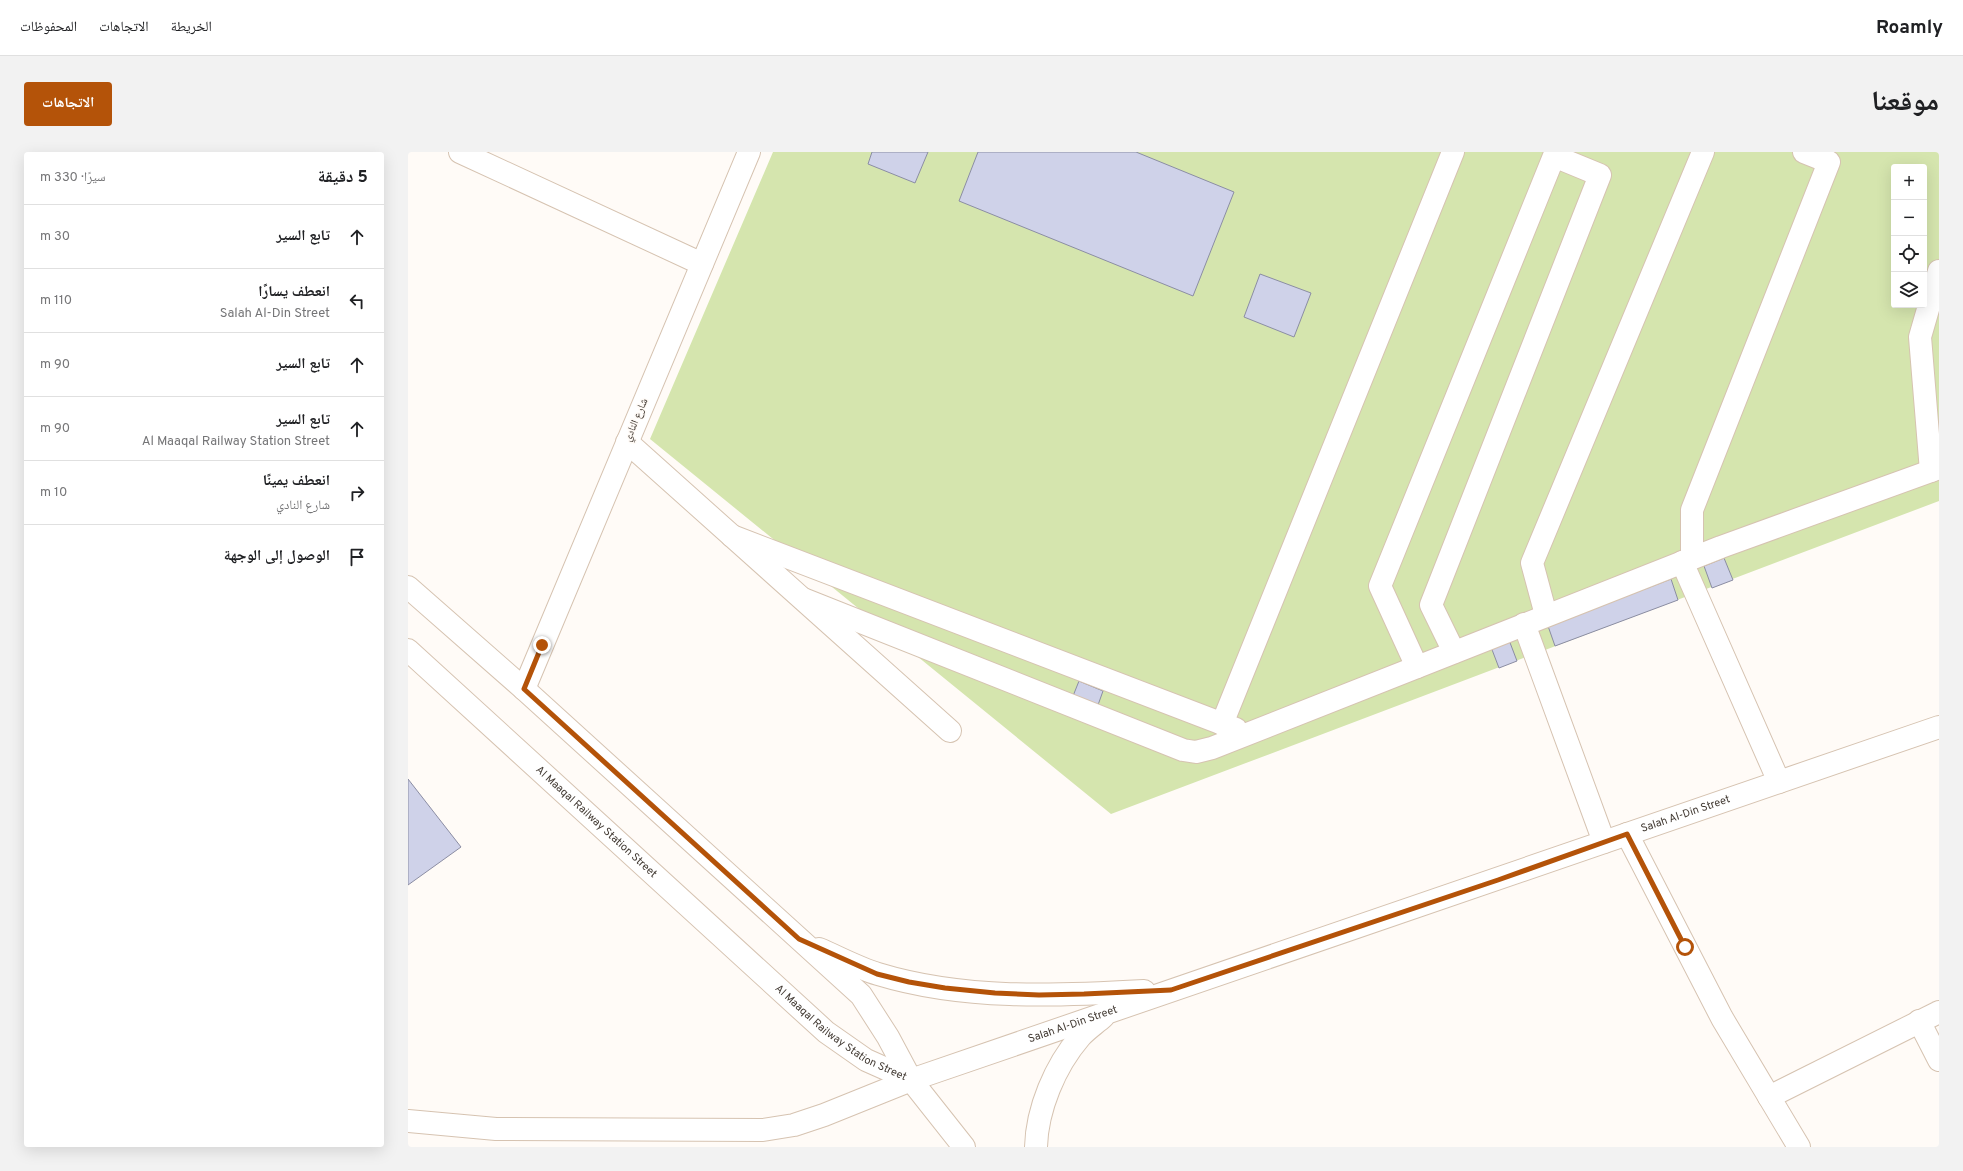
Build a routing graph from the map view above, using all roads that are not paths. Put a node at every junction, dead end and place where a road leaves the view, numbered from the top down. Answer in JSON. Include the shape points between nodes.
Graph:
{"nodes":[{"id":1,"x":460,"y":152,"type":"edge"},
{"id":2,"x":749,"y":152,"type":"edge"},
{"id":3,"x":1453,"y":152,"type":"edge"},
{"id":4,"x":1703,"y":152,"type":"edge"},
{"id":5,"x":1804,"y":152,"type":"edge"},
{"id":6,"x":702,"y":264,"type":"junction"},
{"id":7,"x":1939,"y":271,"type":"edge"},
{"id":8,"x":627,"y":442,"type":"junction"},
{"id":9,"x":1935,"y":469,"type":"edge"},
{"id":10,"x":732,"y":536,"type":"junction"},
{"id":11,"x":1687,"y":560,"type":"junction"},
{"id":12,"x":408,"y":587,"type":"edge"},
{"id":13,"x":803,"y":599,"type":"junction"},
{"id":14,"x":1546,"y":615,"type":"junction"},
{"id":15,"x":1524,"y":624,"type":"junction"},
{"id":16,"x":408,"y":650,"type":"edge"},
{"id":17,"x":1454,"y":652,"type":"junction"},
{"id":18,"x":1417,"y":667,"type":"junction"},
{"id":19,"x":524,"y":689,"type":"junction"},
{"id":20,"x":1222,"y":724,"type":"junction"},
{"id":21,"x":1939,"y":727,"type":"edge"},
{"id":22,"x":950,"y":731,"type":"dead end"},
{"id":23,"x":1247,"y":733,"type":"junction"},
{"id":24,"x":1779,"y":782,"type":"junction"},
{"id":25,"x":1627,"y":834,"type":"junction"},
{"id":26,"x":1604,"y":842,"type":"junction"},
{"id":27,"x":799,"y":939,"type":"junction"},
{"id":28,"x":1171,"y":990,"type":"junction"},
{"id":29,"x":1111,"y":1010,"type":"junction"},
{"id":30,"x":1939,"y":1012,"type":"edge"},
{"id":31,"x":1919,"y":1021,"type":"junction"},
{"id":32,"x":1939,"y":1060,"type":"edge"},
{"id":33,"x":911,"y":1080,"type":"junction"},
{"id":34,"x":1769,"y":1097,"type":"junction"},
{"id":35,"x":408,"y":1121,"type":"edge"},
{"id":36,"x":495,"y":1138,"type":"edge"},
{"id":37,"x":964,"y":1147,"type":"edge"},
{"id":38,"x":1036,"y":1147,"type":"edge"},
{"id":39,"x":1799,"y":1147,"type":"edge"}],
"edges":[{"from":1,"to":6,"type":"main road"},
{"from":2,"to":6,"type":"main road","name":"شارع النادي"},
{"from":3,"to":20,"type":"main road"},
{"from":4,"to":14,"type":"main road","via":[[1532,563]]},
{"from":5,"to":11,"type":"main road","via":[[1829,162],[1692,510]]},
{"from":6,"to":8,"type":"main road","name":"شارع النادي"},
{"from":7,"to":9,"type":"main road","via":[[1920,337]]},
{"from":8,"to":10,"type":"main road"},
{"from":8,"to":19,"type":"main road","name":"شارع النادي"},
{"from":9,"to":11,"type":"main road"},
{"from":10,"to":13,"type":"main road"},
{"from":10,"to":20,"type":"main road"},
{"from":11,"to":14,"type":"main road"},
{"from":11,"to":24,"type":"main road"},
{"from":12,"to":19,"type":"main road","name":"Al Maaqal Railway Station Street"},
{"from":13,"to":22,"type":"main road"},
{"from":13,"to":23,"type":"main road","via":[[1183,750],[1196,752]]},
{"from":14,"to":15,"type":"main road"},
{"from":15,"to":17,"type":"main road"},
{"from":15,"to":26,"type":"main road"},
{"from":16,"to":33,"type":"main road","name":"Al Maaqal Railway Station Street","via":[[826,1032],[866,1060]]},
{"from":17,"to":18,"type":"main road"},
{"from":17,"to":18,"type":"main road","via":[[1431,605],[1600,175],[1554,156],[1380,586]]},
{"from":18,"to":23,"type":"main road"},
{"from":19,"to":27,"type":"main road","name":"Al Maaqal Railway Station Street"},
{"from":20,"to":23,"type":"main road"},
{"from":21,"to":24,"type":"main road","name":"Salah Al-Din Street"},
{"from":24,"to":25,"type":"main road","name":"Salah Al-Din Street"},
{"from":25,"to":26,"type":"main road","name":"Salah Al-Din Street"},
{"from":25,"to":34,"type":"main road","via":[[1722,1018]]},
{"from":26,"to":28,"type":"main road","name":"Salah Al-Din Street"},
{"from":27,"to":28,"type":"main road","via":[[877,974],[945,988],[1039,995]]},
{"from":27,"to":33,"type":"main road","name":"Al Maaqal Railway Station Street","via":[[861,995],[888,1036]]},
{"from":28,"to":29,"type":"main road","name":"Salah Al-Din Street"},
{"from":29,"to":33,"type":"main road","name":"Salah Al-Din Street"},
{"from":29,"to":38,"type":"main road","via":[[1080,1036],[1064,1057],[1051,1083],[1041,1114]]},
{"from":30,"to":31,"type":"main road"},
{"from":31,"to":32,"type":"main road"},
{"from":31,"to":34,"type":"main road"},
{"from":33,"to":36,"type":"main road","name":"Salah Al-Din Street","via":[[824,1115],[794,1125],[763,1130]]},
{"from":33,"to":37,"type":"main road"},
{"from":34,"to":39,"type":"main road"},
{"from":35,"to":36,"type":"main road","name":"Salah Al-Din Street"}]}
